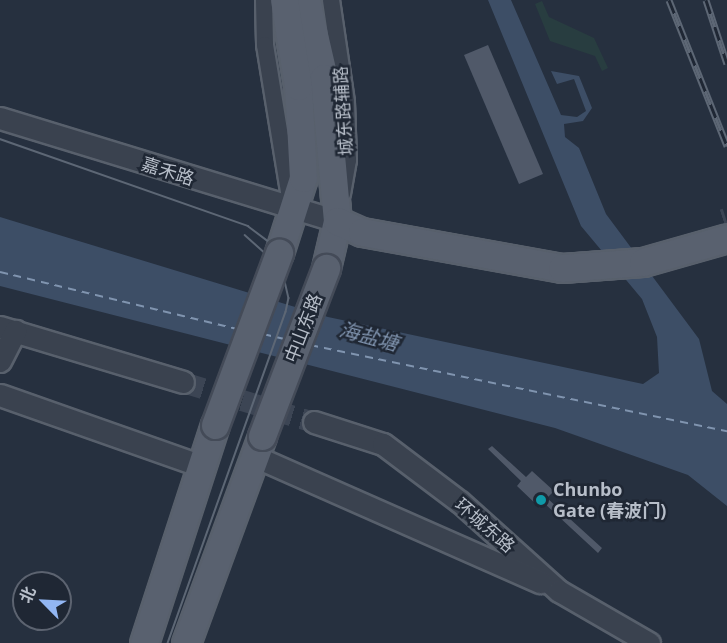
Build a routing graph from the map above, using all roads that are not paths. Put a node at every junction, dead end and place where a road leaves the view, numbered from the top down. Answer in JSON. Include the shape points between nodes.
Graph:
{"nodes":[{"id":1,"x":264,"y":0,"type":"edge"},
{"id":2,"x":284,"y":0,"type":"edge"},
{"id":3,"x":306,"y":0,"type":"edge"},
{"id":4,"x":331,"y":0,"type":"edge"},
{"id":5,"x":0,"y":118,"type":"edge"},
{"id":6,"x":293,"y":211,"type":"junction"},
{"id":7,"x":337,"y":221,"type":"junction"},
{"id":8,"x":725,"y":230,"type":"edge"},
{"id":9,"x":8,"y":329,"type":"edge"},
{"id":10,"x":0,"y":360,"type":"edge"},
{"id":11,"x":183,"y":382,"type":"tunnel mouth"},
{"id":12,"x":0,"y":395,"type":"edge"},
{"id":13,"x":314,"y":422,"type":"tunnel mouth"},
{"id":14,"x":258,"y":446,"type":"junction"},
{"id":15,"x":204,"y":467,"type":"junction"},
{"id":16,"x":477,"y":517,"type":"junction"},
{"id":17,"x":447,"y":540,"type":"junction"},
{"id":18,"x":559,"y":591,"type":"junction"},
{"id":19,"x":144,"y":643,"type":"edge"},
{"id":20,"x":186,"y":643,"type":"edge"},
{"id":21,"x":649,"y":643,"type":"edge"}],
"edges":[{"from":1,"to":6,"type":"street","via":[[265,45]]},
{"from":2,"to":6,"type":"main road","via":[[298,86],[303,178]]},
{"from":3,"to":7,"type":"main road","name":"中山东路","via":[[324,78]]},
{"from":4,"to":7,"type":"street","name":"城东路辅路","via":[[348,160]]},
{"from":5,"to":6,"type":"street","name":"嘉禾路"},
{"from":6,"to":7,"type":"street","name":"嘉禾路"},
{"from":6,"to":15,"type":"main road","bridge":true,"via":[[215,425]]},
{"from":7,"to":8,"type":"main road","via":[[367,220],[514,249],[591,255],[660,246]]},
{"from":7,"to":14,"type":"main road","name":"中山东路","bridge":true,"via":[[326,268]]},
{"from":9,"to":10,"type":"street"},
{"from":9,"to":11,"type":"street"},
{"from":12,"to":15,"type":"street"},
{"from":13,"to":16,"type":"street","name":"环城东路","via":[[383,444]]},
{"from":14,"to":17,"type":"street"},
{"from":14,"to":20,"type":"main road","name":"中山东路"},
{"from":15,"to":19,"type":"main road"},
{"from":16,"to":17,"type":"street"},
{"from":16,"to":18,"type":"street","name":"环城东路"},
{"from":17,"to":18,"type":"street"},
{"from":18,"to":21,"type":"street","name":"环城东路"}]}
